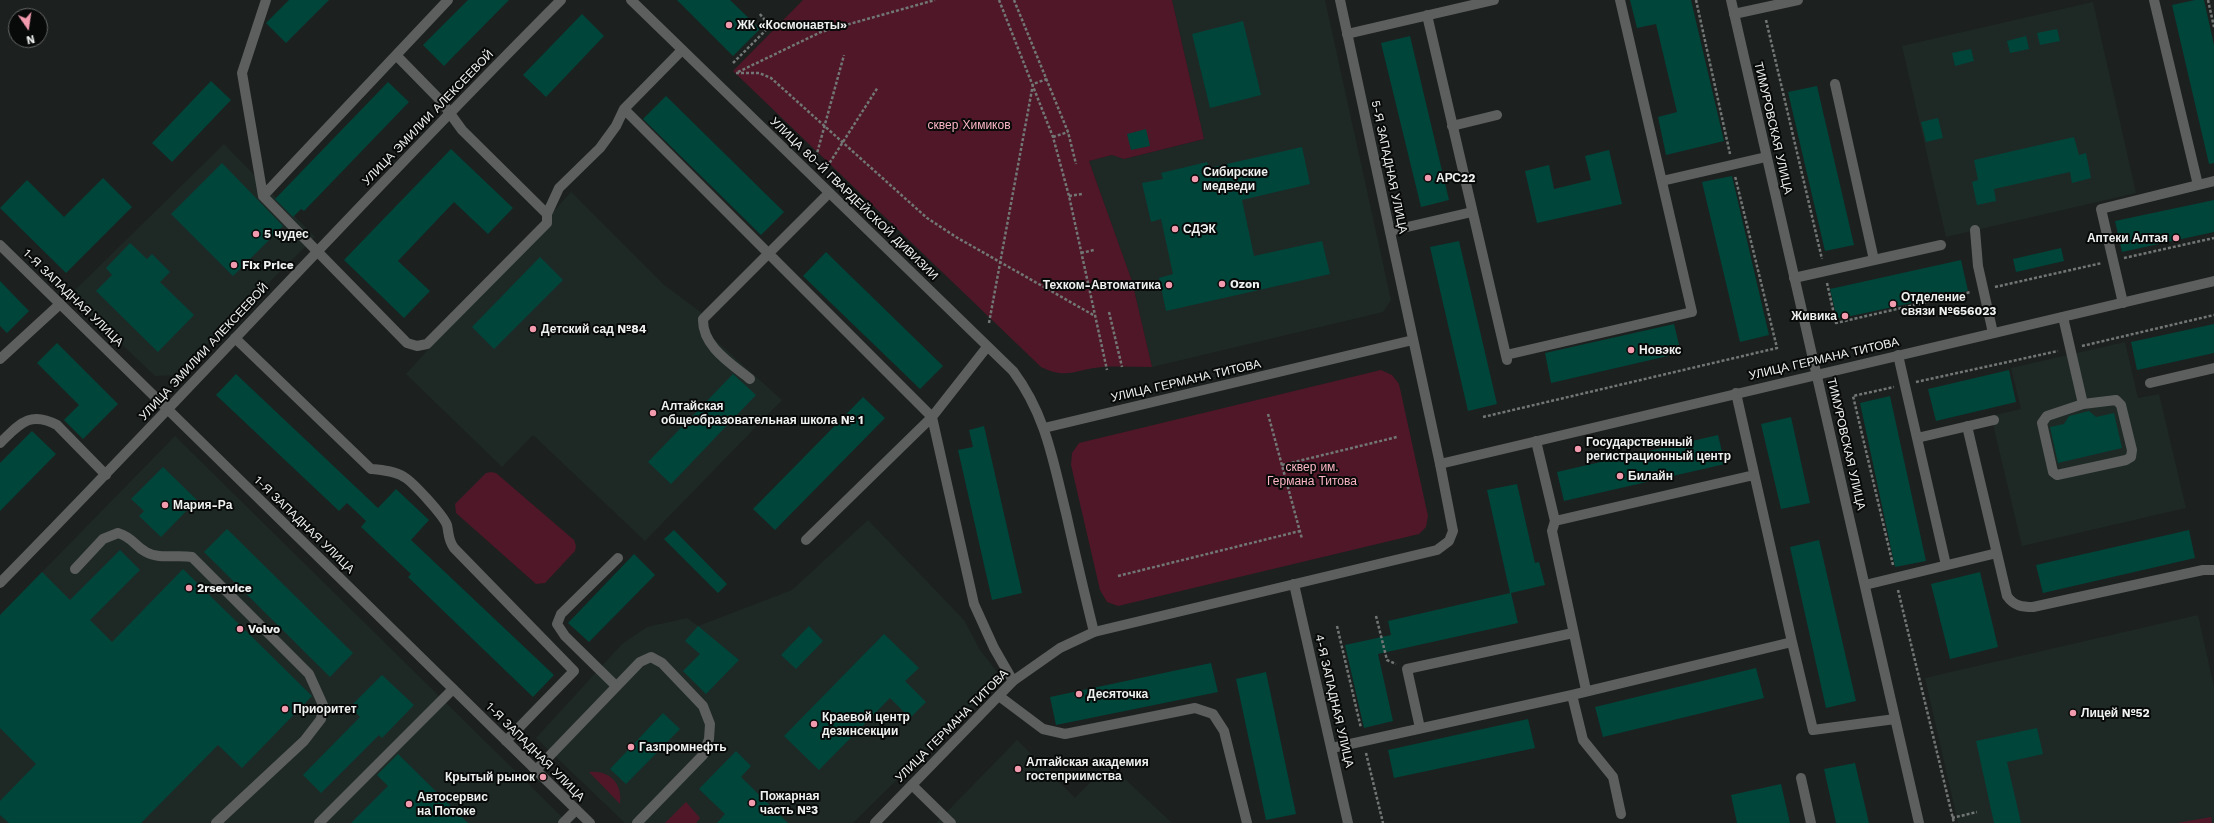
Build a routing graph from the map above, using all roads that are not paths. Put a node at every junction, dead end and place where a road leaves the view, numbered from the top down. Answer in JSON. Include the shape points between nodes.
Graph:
{"nodes":[{"id":1,"x":266,"y":0,"type":"edge"},
{"id":2,"x":448,"y":0,"type":"edge"},
{"id":3,"x":561,"y":0,"type":"edge"},
{"id":4,"x":631,"y":0,"type":"edge"},
{"id":5,"x":1340,"y":0,"type":"edge"},
{"id":6,"x":1494,"y":0,"type":"edge"},
{"id":7,"x":1620,"y":0,"type":"edge"},
{"id":8,"x":1731,"y":0,"type":"edge"},
{"id":9,"x":1798,"y":0,"type":"edge"},
{"id":10,"x":2154,"y":0,"type":"edge"},
{"id":11,"x":1734,"y":14,"type":"junction"},
{"id":12,"x":1427,"y":15,"type":"junction"},
{"id":13,"x":1347,"y":34,"type":"junction"},
{"id":14,"x":682,"y":50,"type":"junction"},
{"id":15,"x":396,"y":55,"type":"junction"},
{"id":16,"x":1835,"y":84,"type":"dead end"},
{"id":17,"x":624,"y":109,"type":"junction"},
{"id":18,"x":451,"y":113,"type":"junction"},
{"id":19,"x":1497,"y":115,"type":"dead end"},
{"id":20,"x":1452,"y":126,"type":"junction"},
{"id":21,"x":1766,"y":157,"type":"junction"},
{"id":22,"x":1662,"y":181,"type":"junction"},
{"id":23,"x":2214,"y":181,"type":"edge"},
{"id":24,"x":2198,"y":185,"type":"junction"},
{"id":25,"x":829,"y":193,"type":"junction"},
{"id":26,"x":262,"y":196,"type":"junction"},
{"id":27,"x":1472,"y":212,"type":"junction"},
{"id":28,"x":548,"y":214,"type":"junction"},
{"id":29,"x":1975,"y":230,"type":"dead end"},
{"id":30,"x":1390,"y":231,"type":"junction"},
{"id":31,"x":0,"y":245,"type":"edge"},
{"id":32,"x":1941,"y":245,"type":"dead end"},
{"id":33,"x":317,"y":251,"type":"junction"},
{"id":34,"x":769,"y":253,"type":"junction"},
{"id":35,"x":1874,"y":260,"type":"junction"},
{"id":36,"x":1794,"y":278,"type":"junction"},
{"id":37,"x":2214,"y":281,"type":"edge"},
{"id":38,"x":2123,"y":303,"type":"junction"},
{"id":39,"x":60,"y":304,"type":"junction"},
{"id":40,"x":2064,"y":317,"type":"junction"},
{"id":41,"x":1993,"y":333,"type":"junction"},
{"id":42,"x":235,"y":338,"type":"junction"},
{"id":43,"x":1413,"y":340,"type":"junction"},
{"id":44,"x":987,"y":347,"type":"junction"},
{"id":45,"x":1898,"y":355,"type":"junction"},
{"id":46,"x":0,"y":359,"type":"edge"},
{"id":47,"x":2214,"y":368,"type":"edge"},
{"id":48,"x":1816,"y":374,"type":"junction"},
{"id":49,"x":750,"y":379,"type":"dead end"},
{"id":50,"x":2150,"y":383,"type":"dead end"},
{"id":51,"x":1736,"y":393,"type":"junction"},
{"id":52,"x":2083,"y":404,"type":"junction"},
{"id":53,"x":168,"y":409,"type":"junction"},
{"id":54,"x":932,"y":417,"type":"junction"},
{"id":55,"x":1994,"y":420,"type":"dead end"},
{"id":56,"x":1967,"y":426,"type":"junction"},
{"id":57,"x":1044,"y":428,"type":"junction"},
{"id":58,"x":1918,"y":438,"type":"junction"},
{"id":59,"x":1536,"y":441,"type":"junction"},
{"id":60,"x":0,"y":443,"type":"edge"},
{"id":61,"x":1440,"y":464,"type":"junction"},
{"id":62,"x":106,"y":475,"type":"junction"},
{"id":63,"x":1754,"y":475,"type":"junction"},
{"id":64,"x":1555,"y":520,"type":"junction"},
{"id":65,"x":806,"y":540,"type":"dead end"},
{"id":66,"x":1996,"y":553,"type":"junction"},
{"id":67,"x":618,"y":558,"type":"dead end"},
{"id":68,"x":1946,"y":565,"type":"junction"},
{"id":69,"x":75,"y":569,"type":"dead end"},
{"id":70,"x":2214,"y":570,"type":"edge"},
{"id":71,"x":0,"y":584,"type":"edge"},
{"id":72,"x":1294,"y":584,"type":"junction"},
{"id":73,"x":1865,"y":585,"type":"junction"},
{"id":74,"x":1094,"y":632,"type":"junction"},
{"id":75,"x":1573,"y":632,"type":"junction"},
{"id":76,"x":1792,"y":642,"type":"junction"},
{"id":77,"x":1013,"y":681,"type":"junction"},
{"id":78,"x":616,"y":686,"type":"junction"},
{"id":79,"x":453,"y":689,"type":"junction"},
{"id":80,"x":1586,"y":690,"type":"junction"},
{"id":81,"x":1572,"y":695,"type":"junction"},
{"id":82,"x":999,"y":696,"type":"junction"},
{"id":83,"x":1895,"y":719,"type":"junction"},
{"id":84,"x":1420,"y":728,"type":"junction"},
{"id":85,"x":506,"y":741,"type":"junction"},
{"id":86,"x":1332,"y":748,"type":"junction"},
{"id":87,"x":536,"y":770,"type":"junction"},
{"id":88,"x":1801,"y":778,"type":"dead end"},
{"id":89,"x":912,"y":784,"type":"junction"},
{"id":90,"x":576,"y":810,"type":"junction"},
{"id":91,"x":1621,"y":814,"type":"dead end"},
{"id":92,"x":216,"y":823,"type":"edge"},
{"id":93,"x":319,"y":823,"type":"edge"},
{"id":94,"x":563,"y":823,"type":"edge"},
{"id":95,"x":590,"y":823,"type":"edge"},
{"id":96,"x":637,"y":823,"type":"edge"},
{"id":97,"x":875,"y":823,"type":"edge"},
{"id":98,"x":951,"y":823,"type":"edge"},
{"id":99,"x":1247,"y":823,"type":"edge"},
{"id":100,"x":1348,"y":823,"type":"edge"},
{"id":101,"x":1811,"y":823,"type":"edge"},
{"id":102,"x":1919,"y":823,"type":"edge"}],
"edges":[{"from":1,"to":26,"type":"street","via":[[242,73]]},
{"from":2,"to":15,"type":"street"},
{"from":3,"to":18,"type":"street","name":"УЛИЦА ЭМИЛИИ АЛЕКСЕЕВОЙ"},
{"from":4,"to":14,"type":"street","name":"УЛИЦА 80-Й ГВАРДЕЙСКОЙ ДИВИЗИИ"},
{"from":5,"to":13,"type":"street","name":"5-Я ЗАПАДНАЯ УЛИЦА"},
{"from":6,"to":12,"type":"street"},
{"from":7,"to":22,"type":"street"},
{"from":8,"to":11,"type":"street","name":"ТИМУРОВСКАЯ УЛИЦА"},
{"from":9,"to":11,"type":"street"},
{"from":10,"to":24,"type":"street"},
{"from":11,"to":21,"type":"street","name":"ТИМУРОВСКАЯ УЛИЦА"},
{"from":12,"to":13,"type":"street"},
{"from":12,"to":20,"type":"street"},
{"from":13,"to":30,"type":"street","name":"5-Я ЗАПАДНАЯ УЛИЦА"},
{"from":14,"to":17,"type":"street"},
{"from":14,"to":25,"type":"street","name":"УЛИЦА 80-Й ГВАРДЕЙСКОЙ ДИВИЗИИ"},
{"from":15,"to":18,"type":"street"},
{"from":15,"to":26,"type":"street"},
{"from":16,"to":35,"type":"street"},
{"from":17,"to":28,"type":"street","via":[[616,126],[600,148],[559,188]]},
{"from":17,"to":34,"type":"street"},
{"from":18,"to":28,"type":"street","via":[[462,130]]},
{"from":18,"to":33,"type":"street","name":"УЛИЦА ЭМИЛИИ АЛЕКСЕЕВОЙ"},
{"from":19,"to":20,"type":"street"},
{"from":20,"to":27,"type":"street"},
{"from":21,"to":22,"type":"street"},
{"from":21,"to":36,"type":"street","name":"ТИМУРОВСКАЯ УЛИЦА"},
{"from":22,"to":27,"type":"street","via":[[1692,312],[1506,358]]},
{"from":23,"to":24,"type":"street"},
{"from":24,"to":38,"type":"street","via":[[2101,208]]},
{"from":25,"to":34,"type":"street"},
{"from":25,"to":44,"type":"street","name":"УЛИЦА 80-Й ГВАРДЕЙСКОЙ ДИВИЗИИ"},
{"from":26,"to":33,"type":"street"},
{"from":27,"to":30,"type":"street"},
{"from":28,"to":33,"type":"street","via":[[548,223],[529,243],[427,344],[417,346],[406,343]]},
{"from":29,"to":41,"type":"street","via":[[1978,266]]},
{"from":30,"to":43,"type":"street","name":"5-Я ЗАПАДНАЯ УЛИЦА"},
{"from":31,"to":39,"type":"street","name":"1-Я ЗАПАДНАЯ УЛИЦА"},
{"from":32,"to":35,"type":"street"},
{"from":33,"to":42,"type":"street","name":"УЛИЦА ЭМИЛИИ АЛЕКСЕЕВОЙ"},
{"from":34,"to":49,"type":"street","via":[[703,319],[703,330],[710,343],[719,354]]},
{"from":34,"to":54,"type":"street"},
{"from":35,"to":36,"type":"street"},
{"from":36,"to":48,"type":"street","name":"ТИМУРОВСКАЯ УЛИЦА"},
{"from":37,"to":38,"type":"street","name":"УЛИЦА ГЕРМАНА ТИТОВА"},
{"from":38,"to":40,"type":"street","name":"УЛИЦА ГЕРМАНА ТИТОВА"},
{"from":39,"to":46,"type":"street"},
{"from":39,"to":53,"type":"street","name":"1-Я ЗАПАДНАЯ УЛИЦА"},
{"from":40,"to":41,"type":"street","name":"УЛИЦА ГЕРМАНА ТИТОВА"},
{"from":40,"to":52,"type":"street"},
{"from":41,"to":45,"type":"street","name":"УЛИЦА ГЕРМАНА ТИТОВА"},
{"from":42,"to":53,"type":"street","name":"УЛИЦА ЭМИЛИИ АЛЕКСЕЕВОЙ"},
{"from":42,"to":85,"type":"street","via":[[371,469],[385,470],[404,477],[440,514],[447,526],[448,539],[454,548],[574,671]]},
{"from":43,"to":57,"type":"street","name":"УЛИЦА ГЕРМАНА ТИТОВА"},
{"from":43,"to":61,"type":"street","name":"УЛИЦА ГЕРМАНА ТИТОВА"},
{"from":44,"to":54,"type":"street"},
{"from":44,"to":57,"type":"street","name":"УЛИЦА 80-Й ГВАРДЕЙСКОЙ ДИВИЗИИ","via":[[1013,371],[1028,390]]},
{"from":45,"to":48,"type":"street","name":"УЛИЦА ГЕРМАНА ТИТОВА"},
{"from":45,"to":58,"type":"street"},
{"from":47,"to":50,"type":"street"},
{"from":48,"to":51,"type":"street","name":"УЛИЦА ГЕРМАНА ТИТОВА"},
{"from":48,"to":73,"type":"street","name":"ТИМУРОВСКАЯ УЛИЦА"},
{"from":51,"to":59,"type":"street","name":"УЛИЦА ГЕРМАНА ТИТОВА"},
{"from":51,"to":63,"type":"street"},
{"from":52,"to":52,"type":"street","via":[[2109,399],[2116,400],[2121,405],[2132,450],[2131,457],[2057,475],[2053,472],[2042,423],[2051,414]]},
{"from":53,"to":62,"type":"street","name":"УЛИЦА ЭМИЛИИ АЛЕКСЕЕВОЙ"},
{"from":53,"to":79,"type":"street","name":"1-Я ЗАПАДНАЯ УЛИЦА"},
{"from":54,"to":65,"type":"street"},
{"from":54,"to":77,"type":"street","via":[[974,604],[994,648]]},
{"from":55,"to":56,"type":"street"},
{"from":56,"to":58,"type":"street"},
{"from":56,"to":66,"type":"street"},
{"from":57,"to":74,"type":"street"},
{"from":58,"to":68,"type":"street"},
{"from":59,"to":61,"type":"street","name":"УЛИЦА ГЕРМАНА ТИТОВА"},
{"from":59,"to":64,"type":"street"},
{"from":60,"to":62,"type":"street","via":[[22,422],[32,418],[46,419],[57,425]]},
{"from":61,"to":72,"type":"street","name":"УЛИЦА ГЕРМАНА ТИТОВА","via":[[1452,531],[1449,541],[1437,550]]},
{"from":62,"to":71,"type":"street","name":"УЛИЦА ЭМИЛИИ АЛЕКСЕЕВОЙ"},
{"from":63,"to":64,"type":"street"},
{"from":63,"to":76,"type":"street"},
{"from":64,"to":75,"type":"street","via":[[1552,531]]},
{"from":66,"to":68,"type":"street"},
{"from":66,"to":70,"type":"street","via":[[2007,596],[2011,603],[2022,607],[2033,607],[2203,570]]},
{"from":67,"to":78,"type":"street","via":[[561,614],[557,624],[565,636]]},
{"from":68,"to":73,"type":"street"},
{"from":69,"to":92,"type":"street","via":[[102,540],[118,533],[129,536],[146,552],[163,557],[178,554],[192,557],[312,679],[323,705],[321,719],[304,741]]},
{"from":72,"to":74,"type":"street","name":"УЛИЦА ГЕРМАНА ТИТОВА"},
{"from":72,"to":86,"type":"street","name":"4-Я ЗАПАДНАЯ УЛИЦА"},
{"from":73,"to":83,"type":"street","name":"ТИМУРОВСКАЯ УЛИЦА"},
{"from":74,"to":77,"type":"street","name":"УЛИЦА ГЕРМАНА ТИТОВА","via":[[1060,648]]},
{"from":75,"to":80,"type":"street"},
{"from":75,"to":84,"type":"street","via":[[1407,668]]},
{"from":76,"to":80,"type":"street"},
{"from":76,"to":83,"type":"street","via":[[1813,730]]},
{"from":77,"to":82,"type":"street","name":"УЛИЦА ГЕРМАНА ТИТОВА"},
{"from":78,"to":87,"type":"street"},
{"from":78,"to":96,"type":"street","via":[[640,662],[651,657],[662,663],[703,706],[710,724],[709,739],[703,755]]},
{"from":79,"to":85,"type":"street","name":"1-Я ЗАПАДНАЯ УЛИЦА"},
{"from":79,"to":93,"type":"street"},
{"from":80,"to":81,"type":"street"},
{"from":81,"to":84,"type":"street"},
{"from":81,"to":91,"type":"street","via":[[1583,740],[1613,777]]},
{"from":82,"to":89,"type":"street","name":"УЛИЦА ГЕРМАНА ТИТОВА"},
{"from":82,"to":99,"type":"street","via":[[1044,729],[1065,734],[1195,708],[1214,714],[1224,731]]},
{"from":83,"to":102,"type":"street","name":"ТИМУРОВСКАЯ УЛИЦА"},
{"from":84,"to":86,"type":"street"},
{"from":85,"to":87,"type":"street","name":"1-Я ЗАПАДНАЯ УЛИЦА"},
{"from":86,"to":100,"type":"street","name":"4-Я ЗАПАДНАЯ УЛИЦА"},
{"from":87,"to":90,"type":"street","name":"1-Я ЗАПАДНАЯ УЛИЦА"},
{"from":88,"to":101,"type":"street"},
{"from":89,"to":97,"type":"street","name":"УЛИЦА ГЕРМАНА ТИТОВА"},
{"from":89,"to":98,"type":"street"},
{"from":90,"to":94,"type":"street"},
{"from":90,"to":95,"type":"street","name":"1-Я ЗАПАДНАЯ УЛИЦА"}]}
